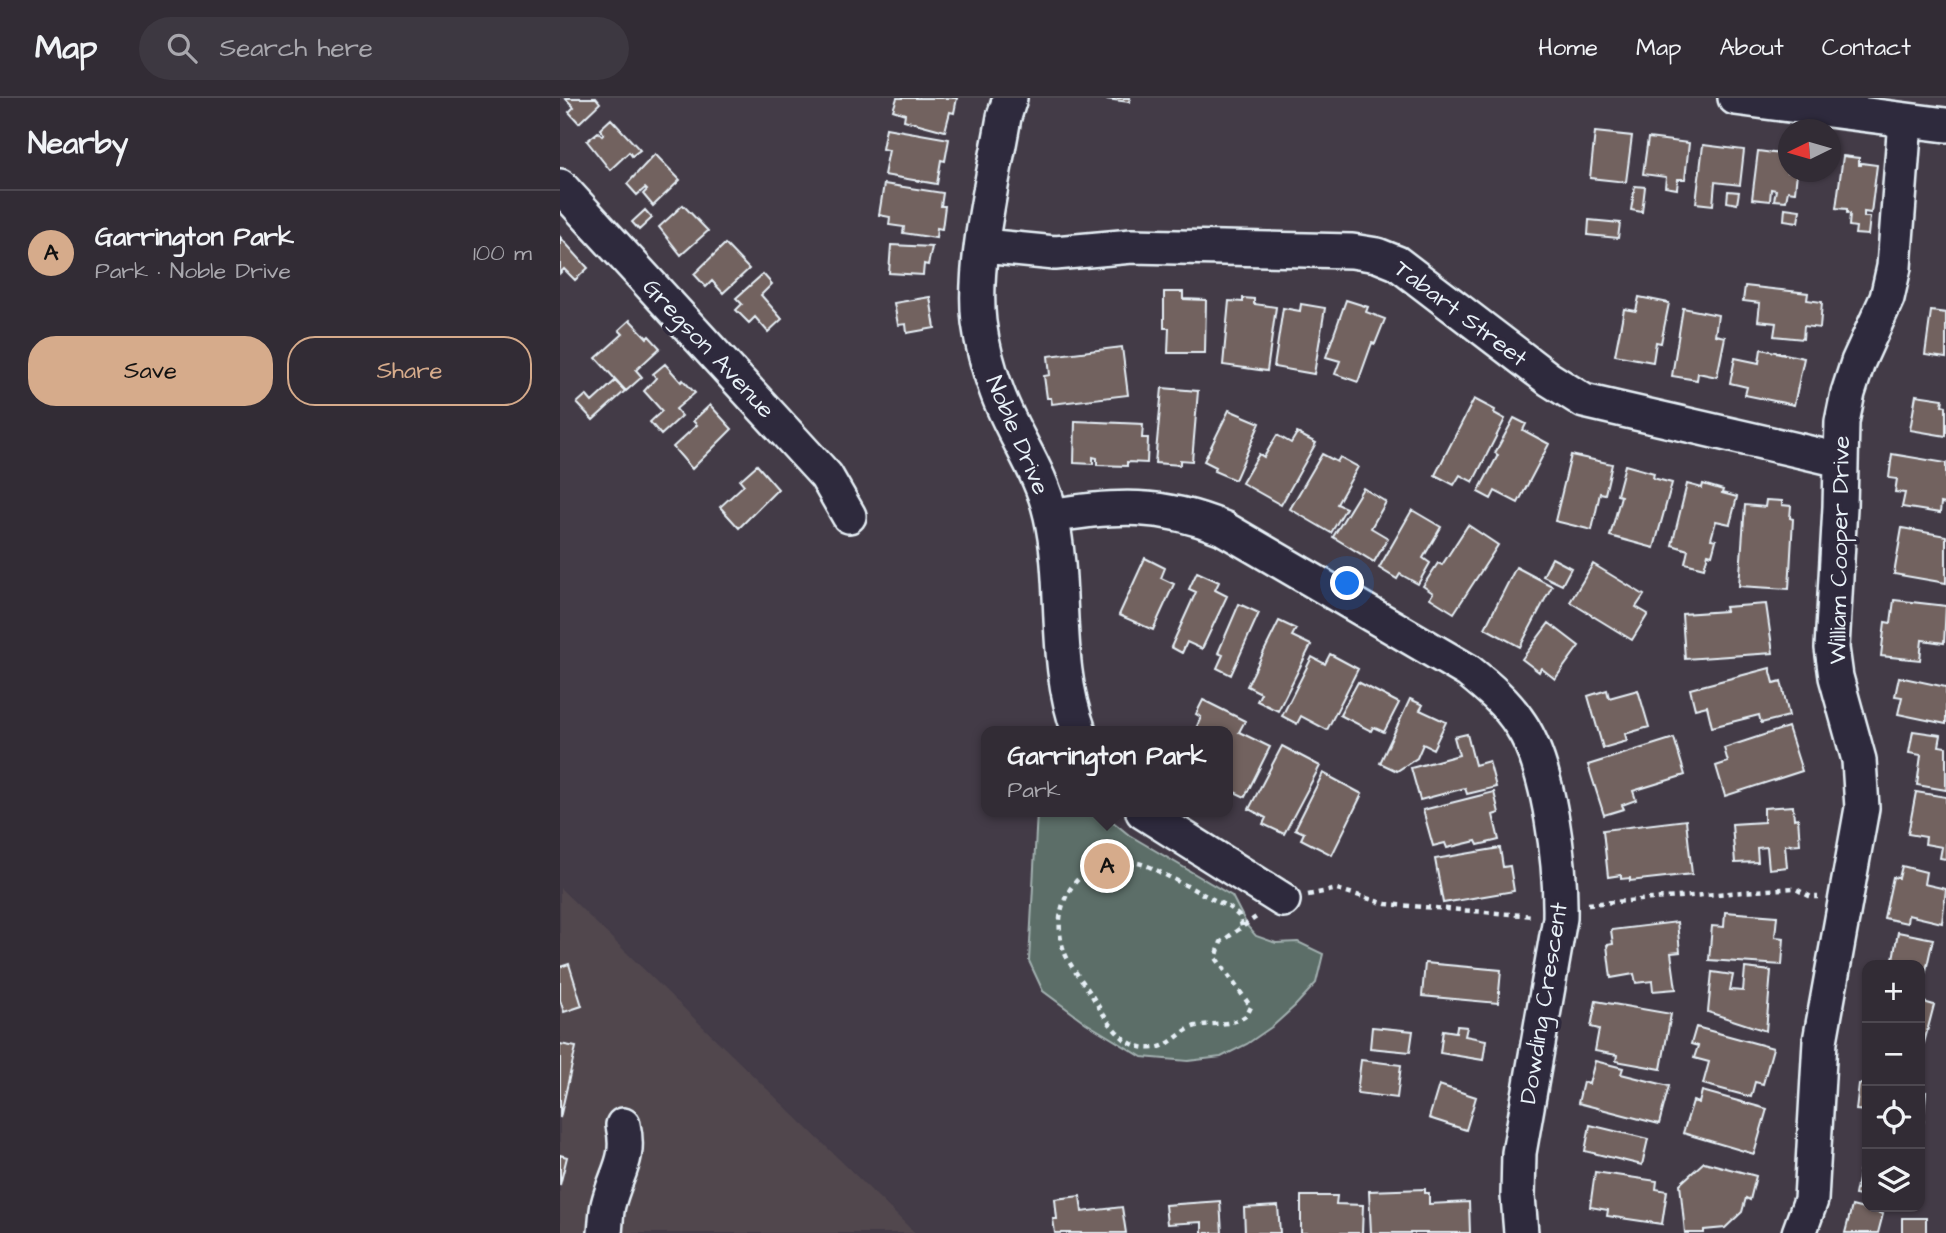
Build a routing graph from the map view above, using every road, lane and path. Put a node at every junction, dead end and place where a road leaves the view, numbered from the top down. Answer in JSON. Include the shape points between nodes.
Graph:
{"nodes":[{"id":1,"x":1010,"y":98,"type":"edge"},
{"id":2,"x":1735,"y":98,"type":"edge"},
{"id":3,"x":1905,"y":120,"type":"junction"},
{"id":4,"x":1946,"y":125,"type":"edge"},
{"id":5,"x":560,"y":186,"type":"edge"},
{"id":6,"x":983,"y":246,"type":"junction"},
{"id":7,"x":1840,"y":460,"type":"junction"},
{"id":8,"x":849,"y":516,"type":"dead end"},
{"id":9,"x":1051,"y":516,"type":"junction"},
{"id":10,"x":1077,"y":726,"type":"edge"},
{"id":11,"x":1151,"y":817,"type":"edge"},
{"id":12,"x":1844,"y":898,"type":"junction"},
{"id":13,"x":1283,"y":900,"type":"junction"},
{"id":14,"x":1560,"y":918,"type":"junction"},
{"id":15,"x":1242,"y":926,"type":"junction"},
{"id":16,"x":622,"y":1125,"type":"dead end"},
{"id":17,"x":605,"y":1233,"type":"edge"},
{"id":18,"x":1521,"y":1233,"type":"edge"},
{"id":19,"x":1799,"y":1233,"type":"edge"}],
"edges":[{"from":1,"to":6,"type":"street","name":"Noble Drive"},
{"from":2,"to":3,"type":"street"},
{"from":3,"to":4,"type":"street"},
{"from":3,"to":7,"type":"street","name":"William Cooper Drive","via":[[1894,267],[1887,298],[1848,393]]},
{"from":5,"to":8,"type":"street","name":"Gregson Avenue","via":[[826,476]]},
{"from":6,"to":7,"type":"street","name":"Tabart Street","via":[[1055,253],[1146,246],[1377,255],[1397,262],[1584,401]]},
{"from":6,"to":9,"type":"street","name":"Noble Drive","via":[[979,320],[986,358],[997,393],[1038,475]]},
{"from":7,"to":12,"type":"street","name":"William Cooper Drive","via":[[1832,648],[1862,786]]},
{"from":9,"to":10,"type":"street","name":"Noble Drive","via":[[1064,677]]},
{"from":9,"to":14,"type":"street","name":"Dowding Crescent","via":[[1134,507],[1195,516],[1468,671],[1496,694],[1522,725],[1536,757],[1561,887]]},
{"from":11,"to":13,"type":"street"},
{"from":12,"to":14,"type":"path","via":[[1811,897],[1794,888],[1593,903]]},
{"from":12,"to":19,"type":"street","name":"William Cooper Drive","via":[[1819,1041],[1811,1200]]},
{"from":13,"to":14,"type":"path","via":[[1337,889],[1386,904]]},
{"from":13,"to":15,"type":"path"},
{"from":14,"to":18,"type":"street","name":"Dowding Crescent","via":[[1520,1153]]},
{"from":15,"to":15,"type":"path","via":[[1221,942],[1216,958],[1246,997],[1251,1007],[1247,1015],[1231,1023],[1189,1028],[1154,1048],[1118,1035],[1065,953],[1059,927],[1064,900],[1078,879],[1100,865],[1125,860],[1150,867],[1230,908]]},
{"from":16,"to":17,"type":"street","via":[[625,1159],[608,1207]]}]}
